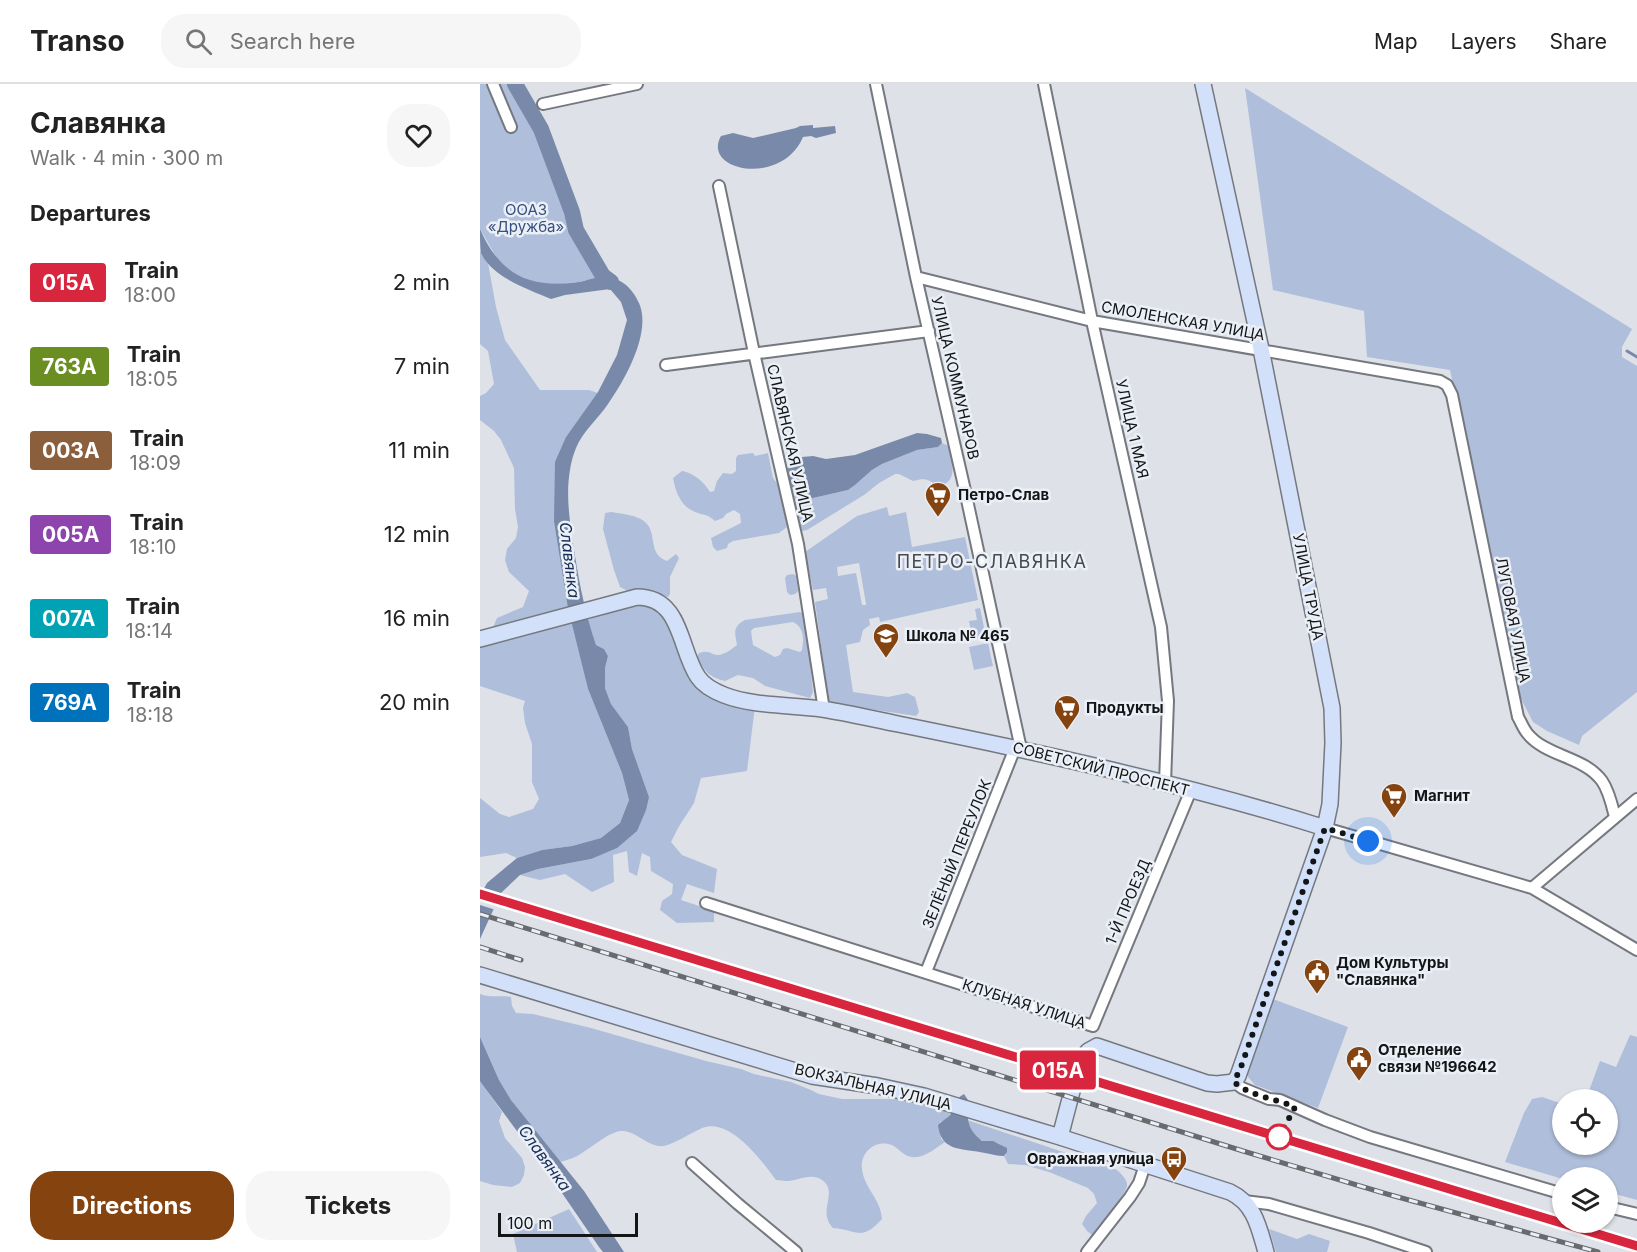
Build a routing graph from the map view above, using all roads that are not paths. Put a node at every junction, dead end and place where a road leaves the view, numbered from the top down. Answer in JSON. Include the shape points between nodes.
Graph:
{"nodes":[{"id":1,"x":493,"y":84,"type":"edge"},
{"id":2,"x":637,"y":84,"type":"edge"},
{"id":3,"x":876,"y":84,"type":"edge"},
{"id":4,"x":1044,"y":84,"type":"edge"},
{"id":5,"x":1203,"y":84,"type":"edge"},
{"id":6,"x":543,"y":104,"type":"dead end"},
{"id":7,"x":511,"y":126,"type":"dead end"},
{"id":8,"x":719,"y":186,"type":"dead end"},
{"id":9,"x":916,"y":277,"type":"junction"},
{"id":10,"x":1092,"y":321,"type":"junction"},
{"id":11,"x":929,"y":331,"type":"junction"},
{"id":12,"x":1261,"y":349,"type":"junction"},
{"id":13,"x":754,"y":353,"type":"junction"},
{"id":14,"x":666,"y":364,"type":"dead end"},
{"id":15,"x":1447,"y":385,"type":"joint"},
{"id":16,"x":480,"y":639,"type":"edge"},
{"id":17,"x":824,"y":710,"type":"junction"},
{"id":18,"x":1018,"y":748,"type":"junction"},
{"id":19,"x":1165,"y":783,"type":"junction"},
{"id":20,"x":1191,"y":790,"type":"junction"},
{"id":21,"x":1637,"y":798,"type":"edge"},
{"id":22,"x":1615,"y":817,"type":"junction"},
{"id":23,"x":1325,"y":828,"type":"junction"},
{"id":24,"x":1532,"y":888,"type":"junction"},
{"id":25,"x":706,"y":903,"type":"dead end"},
{"id":26,"x":1637,"y":950,"type":"edge"},
{"id":27,"x":926,"y":972,"type":"junction"},
{"id":28,"x":480,"y":975,"type":"edge"},
{"id":29,"x":1093,"y":1026,"type":"junction"},
{"id":30,"x":1097,"y":1046,"type":"junction"},
{"id":31,"x":1234,"y":1082,"type":"junction"},
{"id":32,"x":1060,"y":1137,"type":"junction"},
{"id":33,"x":692,"y":1163,"type":"dead end"},
{"id":34,"x":1145,"y":1165,"type":"junction"},
{"id":35,"x":1552,"y":1191,"type":"edge"},
{"id":36,"x":1244,"y":1201,"type":"junction"},
{"id":37,"x":1618,"y":1209,"type":"edge"},
{"id":38,"x":1637,"y":1214,"type":"edge"},
{"id":39,"x":796,"y":1252,"type":"edge"},
{"id":40,"x":1087,"y":1252,"type":"edge"},
{"id":41,"x":1266,"y":1252,"type":"edge"},
{"id":42,"x":1425,"y":1252,"type":"edge"}],
"edges":[{"from":1,"to":7,"type":"street"},
{"from":2,"to":6,"type":"street"},
{"from":3,"to":9,"type":"street","name":"УЛИЦА КОММУНАРОВ"},
{"from":4,"to":10,"type":"street","name":"УЛИЦА 1 МАЯ"},
{"from":5,"to":12,"type":"street","name":"УЛИЦА ТРУДА"},
{"from":8,"to":13,"type":"street","name":"СЛАВЯНСКАЯ УЛИЦА"},
{"from":9,"to":10,"type":"street","name":"СМОЛЕНСКАЯ УЛИЦА"},
{"from":9,"to":11,"type":"street","name":"УЛИЦА КОММУНАРОВ"},
{"from":10,"to":12,"type":"street","name":"СМОЛЕНСКАЯ УЛИЦА"},
{"from":10,"to":19,"type":"street","name":"УЛИЦА 1 МАЯ","via":[[1161,627],[1168,701]]},
{"from":11,"to":13,"type":"street"},
{"from":11,"to":18,"type":"street","name":"УЛИЦА КОММУНАРОВ"},
{"from":12,"to":15,"type":"street","name":"СМОЛЕНСКАЯ УЛИЦА"},
{"from":12,"to":23,"type":"street","name":"УЛИЦА ТРУДА","via":[[1332,708],[1330,804]]},
{"from":13,"to":14,"type":"street"},
{"from":13,"to":17,"type":"street","name":"СЛАВЯНСКАЯ УЛИЦА","via":[[798,544]]},
{"from":15,"to":22,"type":"street","name":"ЛУГОВАЯ УЛИЦА","via":[[1518,717],[1527,734],[1542,746],[1591,769],[1603,782]]},
{"from":16,"to":17,"type":"street","name":"СОВЕТСКИЙ ПРОСПЕКТ","via":[[648,597],[669,612],[693,668],[708,687],[739,700]]},
{"from":17,"to":18,"type":"street","name":"СОВЕТСКИЙ ПРОСПЕКТ"},
{"from":18,"to":19,"type":"street","name":"СОВЕТСКИЙ ПРОСПЕКТ"},
{"from":18,"to":27,"type":"street","name":"ЗЕЛЁНЫЙ ПЕРЕУЛОК"},
{"from":19,"to":20,"type":"street","name":"СОВЕТСКИЙ ПРОСПЕКТ"},
{"from":20,"to":23,"type":"street","name":"СОВЕТСКИЙ ПРОСПЕКТ"},
{"from":20,"to":29,"type":"street","name":"1-Й ПРОЕЗД"},
{"from":21,"to":22,"type":"street"},
{"from":22,"to":24,"type":"street"},
{"from":23,"to":24,"type":"street","name":"СОВЕТСКИЙ ПРОСПЕКТ"},
{"from":23,"to":31,"type":"street","name":"УЛИЦА ТРУДА"},
{"from":24,"to":26,"type":"street","name":"СОВЕТСКИЙ ПРОСПЕКТ"},
{"from":25,"to":27,"type":"street","name":"КЛУБНАЯ УЛИЦА"},
{"from":27,"to":29,"type":"street","name":"КЛУБНАЯ УЛИЦА"},
{"from":28,"to":32,"type":"street","name":"ВОКЗАЛЬНАЯ УЛИЦА","via":[[812,1076],[899,1090]]},
{"from":29,"to":30,"type":"street","name":"КЛУБНАЯ УЛИЦА"},
{"from":30,"to":31,"type":"street","name":"КЛУБНАЯ УЛИЦА","via":[[1207,1083]]},
{"from":30,"to":32,"type":"street","via":[[1088,1051],[1076,1076]]},
{"from":31,"to":35,"type":"street","name":"КЛУБНАЯ УЛИЦА","via":[[1242,1089],[1280,1100],[1370,1137]]},
{"from":32,"to":34,"type":"street","name":"ВОКЗАЛЬНАЯ УЛИЦА"},
{"from":33,"to":39,"type":"street"},
{"from":34,"to":36,"type":"street","name":"ВОКЗАЛЬНАЯ УЛИЦА","via":[[1230,1192]]},
{"from":34,"to":40,"type":"street","via":[[1130,1197]]},
{"from":36,"to":41,"type":"street","via":[[1257,1221]]},
{"from":36,"to":42,"type":"street","via":[[1269,1204]]},
{"from":37,"to":38,"type":"street"}]}
